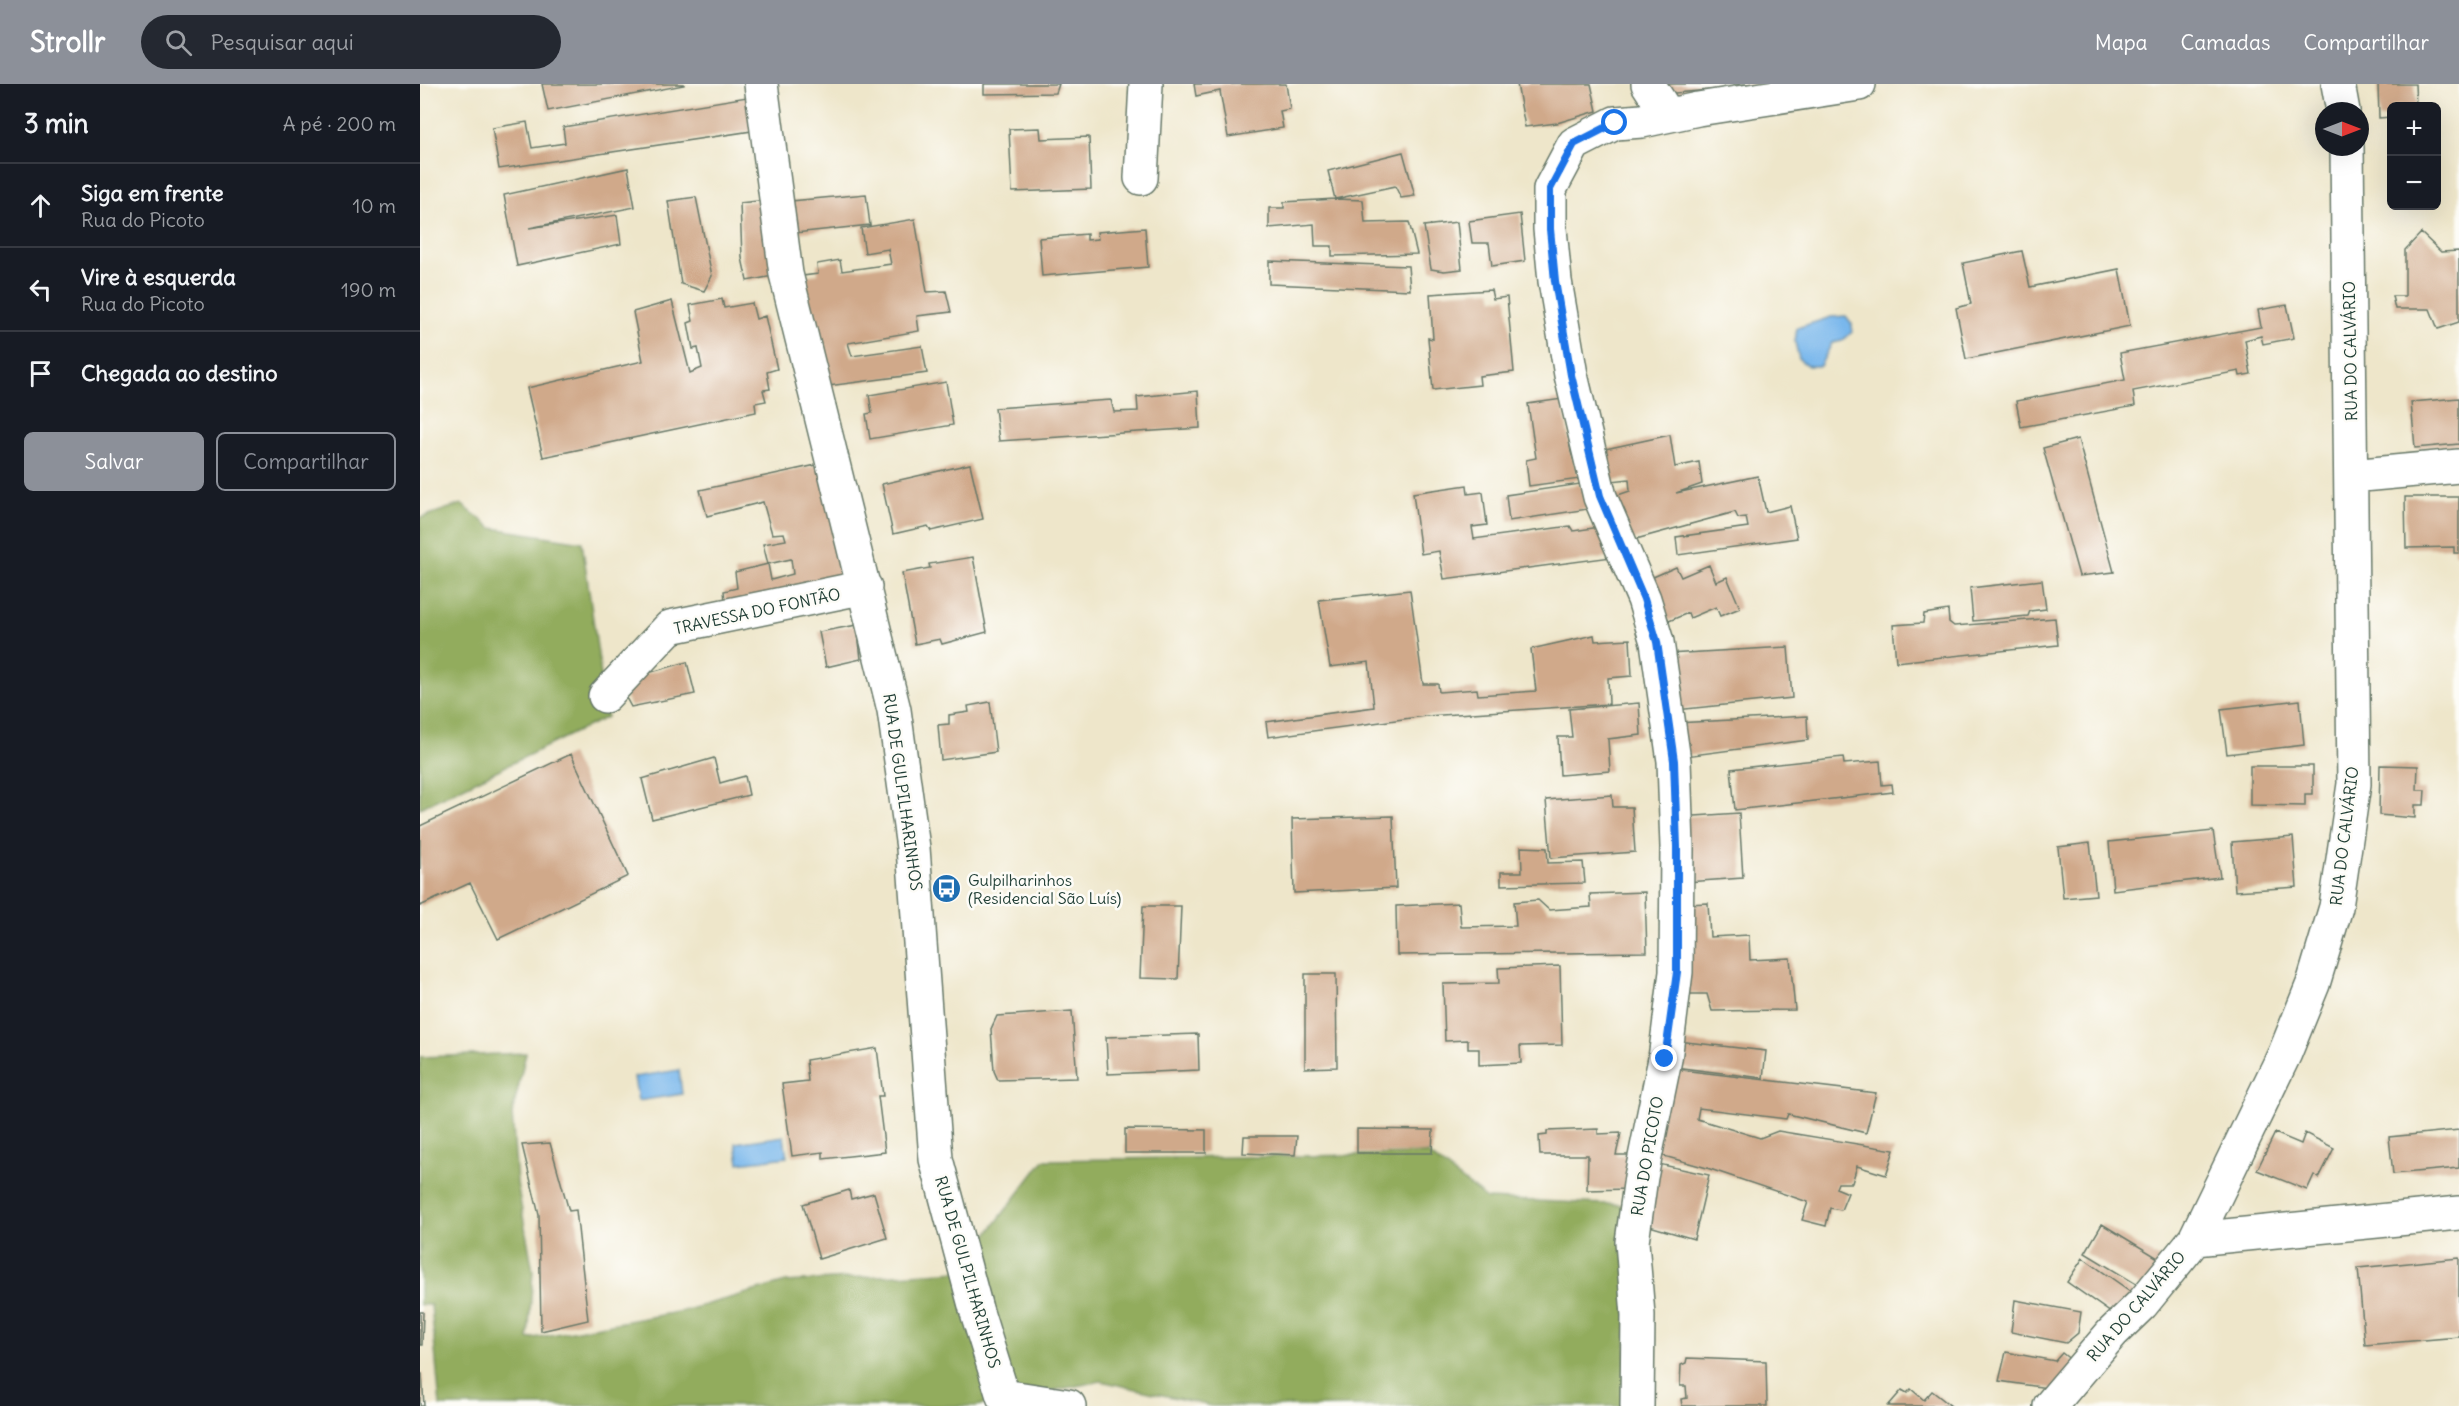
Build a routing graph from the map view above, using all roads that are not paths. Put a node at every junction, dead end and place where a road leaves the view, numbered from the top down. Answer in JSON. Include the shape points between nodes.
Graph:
{"nodes":[{"id":1,"x":761,"y":84,"type":"edge"},
{"id":2,"x":1146,"y":84,"type":"edge"},
{"id":3,"x":1648,"y":84,"type":"edge"},
{"id":4,"x":1859,"y":84,"type":"edge"},
{"id":5,"x":2338,"y":84,"type":"edge"},
{"id":6,"x":2341,"y":102,"type":"edge"},
{"id":7,"x":1668,"y":115,"type":"junction"},
{"id":8,"x":2347,"y":156,"type":"edge"},
{"id":9,"x":1141,"y":178,"type":"dead end"},
{"id":10,"x":2459,"y":466,"type":"edge"},
{"id":11,"x":2351,"y":476,"type":"junction"},
{"id":12,"x":865,"y":587,"type":"junction"},
{"id":13,"x":605,"y":696,"type":"dead end"},
{"id":14,"x":2459,"y":1213,"type":"edge"},
{"id":15,"x":2195,"y":1239,"type":"junction"},
{"id":16,"x":1001,"y":1401,"type":"edge"},
{"id":17,"x":1069,"y":1406,"type":"edge"},
{"id":18,"x":1637,"y":1406,"type":"edge"},
{"id":19,"x":2050,"y":1406,"type":"edge"}],
"edges":[{"from":1,"to":12,"type":"street","name":"RUA DE GULPILHARINHOS","via":[[786,274]]},
{"from":2,"to":9,"type":"street"},
{"from":3,"to":7,"type":"street"},
{"from":4,"to":7,"type":"street","name":"RUA DO PICOTO"},
{"from":5,"to":6,"type":"street"},
{"from":7,"to":18,"type":"street","name":"RUA DO PICOTO","via":[[1615,123],[1574,144],[1550,189],[1555,281],[1571,375],[1600,496],[1644,599],[1657,642],[1674,761],[1677,972],[1632,1242],[1638,1315]]},
{"from":8,"to":11,"type":"street","name":"RUA DO CALVÁRIO"},
{"from":10,"to":11,"type":"street"},
{"from":11,"to":15,"type":"street","name":"RUA DO CALVÁRIO","via":[[2354,784],[2336,908],[2313,984],[2285,1053]]},
{"from":12,"to":13,"type":"street","name":"TRAVESSA DO FONTÃO","via":[[670,627]]},
{"from":12,"to":16,"type":"street","name":"RUA DE GULPILHARINHOS","via":[[894,710],[913,848],[936,1159]]},
{"from":14,"to":15,"type":"street"},
{"from":15,"to":19,"type":"street","name":"RUA DO CALVÁRIO"},
{"from":16,"to":17,"type":"street"}]}
